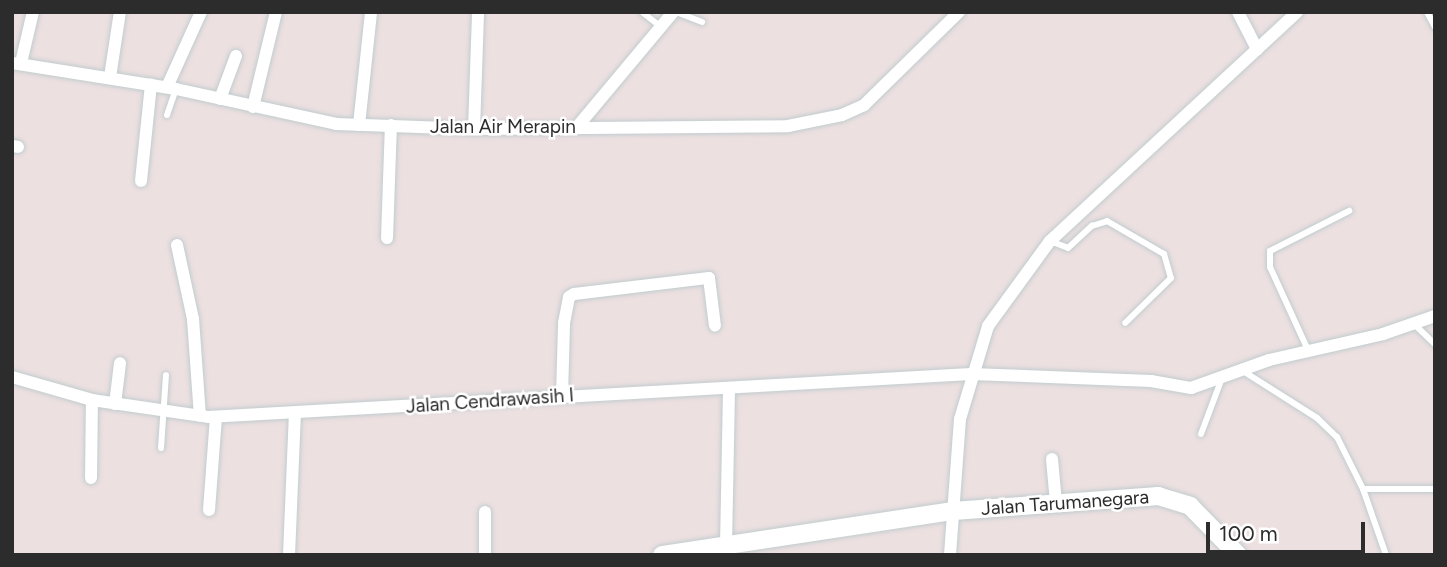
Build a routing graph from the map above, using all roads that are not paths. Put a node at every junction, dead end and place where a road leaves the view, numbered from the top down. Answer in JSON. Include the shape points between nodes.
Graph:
{"nodes":[{"id":1,"x":33,"y":12,"type":"edge"},
{"id":2,"x":120,"y":12,"type":"edge"},
{"id":3,"x":201,"y":12,"type":"edge"},
{"id":4,"x":276,"y":12,"type":"edge"},
{"id":5,"x":371,"y":12,"type":"edge"},
{"id":6,"x":478,"y":12,"type":"edge"},
{"id":7,"x":642,"y":12,"type":"edge"},
{"id":8,"x":675,"y":12,"type":"edge"},
{"id":9,"x":943,"y":12,"type":"edge"},
{"id":10,"x":959,"y":12,"type":"edge"},
{"id":11,"x":1238,"y":12,"type":"edge"},
{"id":12,"x":1297,"y":12,"type":"edge"},
{"id":13,"x":1427,"y":12,"type":"edge"},
{"id":14,"x":702,"y":22,"type":"dead end"},
{"id":15,"x":949,"y":24,"type":"junction"},
{"id":16,"x":661,"y":27,"type":"junction"},
{"id":17,"x":1435,"y":27,"type":"edge"},
{"id":18,"x":1257,"y":49,"type":"junction"},
{"id":19,"x":236,"y":56,"type":"dead end"},
{"id":20,"x":16,"y":63,"type":"edge"},
{"id":21,"x":110,"y":77,"type":"junction"},
{"id":22,"x":151,"y":85,"type":"junction"},
{"id":23,"x":172,"y":88,"type":"junction"},
{"id":24,"x":220,"y":99,"type":"junction"},
{"id":25,"x":253,"y":107,"type":"junction"},
{"id":26,"x":167,"y":116,"type":"dead end"},
{"id":27,"x":359,"y":125,"type":"junction"},
{"id":28,"x":391,"y":125,"type":"junction"},
{"id":29,"x":578,"y":127,"type":"junction"},
{"id":30,"x":474,"y":129,"type":"junction"},
{"id":31,"x":141,"y":181,"type":"dead end"},
{"id":32,"x":1349,"y":211,"type":"dead end"},
{"id":33,"x":387,"y":238,"type":"dead end"},
{"id":34,"x":1050,"y":241,"type":"junction"},
{"id":35,"x":177,"y":245,"type":"dead end"},
{"id":36,"x":1435,"y":316,"type":"edge"},
{"id":37,"x":1125,"y":323,"type":"dead end"},
{"id":38,"x":1414,"y":324,"type":"junction"},
{"id":39,"x":715,"y":326,"type":"dead end"},
{"id":40,"x":1435,"y":344,"type":"edge"},
{"id":41,"x":1308,"y":352,"type":"junction"},
{"id":42,"x":120,"y":363,"type":"dead end"},
{"id":43,"x":1241,"y":369,"type":"junction"},
{"id":44,"x":971,"y":374,"type":"junction"},
{"id":45,"x":166,"y":375,"type":"dead end"},
{"id":46,"x":1223,"y":376,"type":"junction"},
{"id":47,"x":12,"y":377,"type":"edge"},
{"id":48,"x":729,"y":388,"type":"junction"},
{"id":49,"x":562,"y":396,"type":"junction"},
{"id":50,"x":92,"y":400,"type":"junction"},
{"id":51,"x":115,"y":404,"type":"junction"},
{"id":52,"x":163,"y":413,"type":"junction"},
{"id":53,"x":295,"y":414,"type":"junction"},
{"id":54,"x":200,"y":416,"type":"junction"},
{"id":55,"x":216,"y":417,"type":"junction"},
{"id":56,"x":1201,"y":434,"type":"dead end"},
{"id":57,"x":161,"y":448,"type":"dead end"},
{"id":58,"x":1052,"y":459,"type":"dead end"},
{"id":59,"x":91,"y":478,"type":"dead end"},
{"id":60,"x":1363,"y":489,"type":"junction"},
{"id":61,"x":1435,"y":489,"type":"edge"},
{"id":62,"x":1056,"y":503,"type":"junction"},
{"id":63,"x":209,"y":510,"type":"dead end"},
{"id":64,"x":953,"y":511,"type":"junction"},
{"id":65,"x":485,"y":512,"type":"dead end"},
{"id":66,"x":726,"y":546,"type":"junction"},
{"id":67,"x":289,"y":555,"type":"edge"},
{"id":68,"x":485,"y":555,"type":"edge"},
{"id":69,"x":662,"y":555,"type":"edge"},
{"id":70,"x":950,"y":555,"type":"edge"},
{"id":71,"x":1238,"y":555,"type":"edge"},
{"id":72,"x":1386,"y":555,"type":"edge"}],
"edges":[{"from":1,"to":20,"type":"street"},
{"from":2,"to":21,"type":"street"},
{"from":3,"to":23,"type":"street"},
{"from":4,"to":25,"type":"street"},
{"from":5,"to":27,"type":"street"},
{"from":6,"to":30,"type":"street"},
{"from":7,"to":16,"type":"lane"},
{"from":8,"to":14,"type":"lane"},
{"from":8,"to":16,"type":"street"},
{"from":9,"to":15,"type":"lane"},
{"from":10,"to":15,"type":"street","name":"Jalan Air Merapin"},
{"from":11,"to":18,"type":"street"},
{"from":12,"to":18,"type":"street"},
{"from":13,"to":17,"type":"lane"},
{"from":15,"to":29,"type":"street","name":"Jalan Air Merapin","via":[[883,90],[842,116],[788,126]]},
{"from":16,"to":29,"type":"street"},
{"from":18,"to":34,"type":"street"},
{"from":19,"to":24,"type":"street"},
{"from":20,"to":21,"type":"street","name":"Jalan Air Merapin"},
{"from":21,"to":22,"type":"street","name":"Jalan Air Merapin"},
{"from":22,"to":23,"type":"street","name":"Jalan Air Merapin"},
{"from":22,"to":31,"type":"street"},
{"from":23,"to":24,"type":"street","name":"Jalan Air Merapin"},
{"from":23,"to":26,"type":"lane"},
{"from":24,"to":25,"type":"street","name":"Jalan Air Merapin"},
{"from":25,"to":27,"type":"street","name":"Jalan Air Merapin"},
{"from":27,"to":28,"type":"street","name":"Jalan Air Merapin"},
{"from":28,"to":30,"type":"street","name":"Jalan Air Merapin"},
{"from":28,"to":33,"type":"street"},
{"from":29,"to":30,"type":"street","name":"Jalan Air Merapin"},
{"from":32,"to":41,"type":"lane","via":[[1270,251],[1270,267]]},
{"from":34,"to":37,"type":"lane","via":[[1068,248],[1092,226],[1108,221],[1164,254],[1171,278]]},
{"from":34,"to":44,"type":"street","via":[[988,326]]},
{"from":35,"to":54,"type":"street","via":[[193,318]]},
{"from":36,"to":38,"type":"street","name":"Jalan Cendrawasih I"},
{"from":38,"to":40,"type":"lane"},
{"from":38,"to":41,"type":"street","name":"Jalan Cendrawasih I"},
{"from":39,"to":49,"type":"street","via":[[709,278],[574,294],[569,297],[564,323]]},
{"from":41,"to":43,"type":"street","name":"Jalan Cendrawasih I"},
{"from":42,"to":51,"type":"street"},
{"from":43,"to":46,"type":"street","name":"Jalan Cendrawasih I"},
{"from":43,"to":60,"type":"lane","via":[[1327,427],[1342,445]]},
{"from":44,"to":46,"type":"street","name":"Jalan Cendrawasih I","via":[[1151,381],[1191,388]]},
{"from":44,"to":48,"type":"street","name":"Jalan Cendrawasih I"},
{"from":44,"to":64,"type":"street","via":[[960,419]]},
{"from":45,"to":52,"type":"lane"},
{"from":46,"to":56,"type":"lane"},
{"from":47,"to":50,"type":"street","name":"Jalan Cendrawasih I"},
{"from":48,"to":49,"type":"street","name":"Jalan Cendrawasih I"},
{"from":48,"to":66,"type":"street"},
{"from":49,"to":53,"type":"street","name":"Jalan Cendrawasih I"},
{"from":50,"to":51,"type":"street","name":"Jalan Cendrawasih I"},
{"from":50,"to":59,"type":"street"},
{"from":51,"to":52,"type":"street","name":"Jalan Cendrawasih I"},
{"from":52,"to":54,"type":"street","name":"Jalan Cendrawasih I"},
{"from":52,"to":57,"type":"lane"},
{"from":53,"to":55,"type":"street","name":"Jalan Cendrawasih I"},
{"from":53,"to":67,"type":"street"},
{"from":54,"to":55,"type":"street","name":"Jalan Cendrawasih I"},
{"from":55,"to":63,"type":"street"},
{"from":58,"to":62,"type":"street"},
{"from":60,"to":61,"type":"lane"},
{"from":60,"to":72,"type":"lane"},
{"from":62,"to":64,"type":"street","name":"Jalan Tarumanegara"},
{"from":62,"to":71,"type":"street","name":"Jalan Tarumanegara","via":[[1168,497],[1198,513]]},
{"from":64,"to":66,"type":"street","name":"Jalan Tarumanegara"},
{"from":64,"to":70,"type":"street"},
{"from":65,"to":68,"type":"street"},
{"from":66,"to":69,"type":"street","name":"Jalan Tarumanegara"}]}
